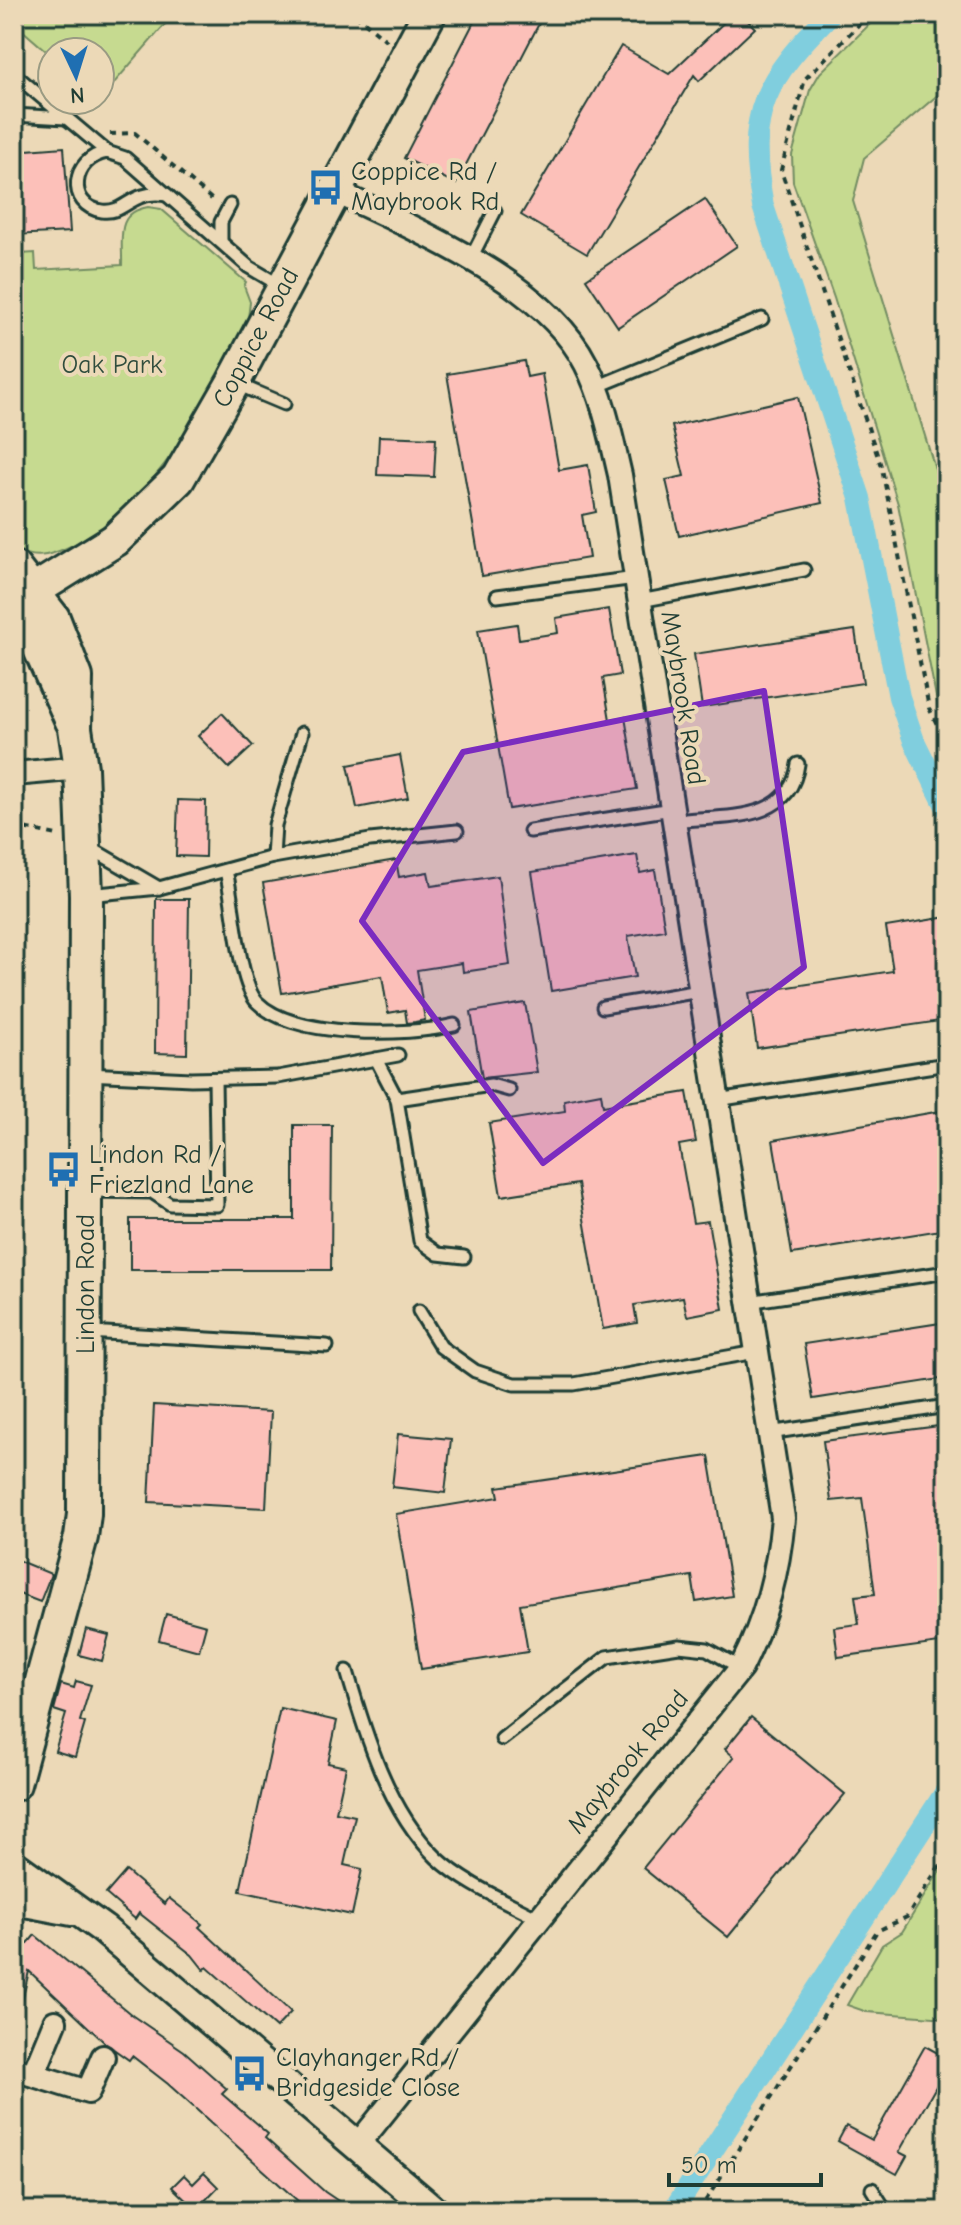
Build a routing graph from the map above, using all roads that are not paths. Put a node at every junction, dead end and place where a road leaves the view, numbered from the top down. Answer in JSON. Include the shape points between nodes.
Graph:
{"nodes":[{"id":1,"x":429,"y":14,"type":"edge"},
{"id":2,"x":14,"y":74,"type":"edge"},
{"id":3,"x":14,"y":115,"type":"edge"},
{"id":4,"x":66,"y":118,"type":"junction"},
{"id":5,"x":107,"y":152,"type":"junction"},
{"id":6,"x":335,"y":191,"type":"junction"},
{"id":7,"x":167,"y":195,"type":"junction"},
{"id":8,"x":228,"y":208,"type":"road end"},
{"id":9,"x":495,"y":211,"type":"dead end"},
{"id":10,"x":221,"y":241,"type":"junction"},
{"id":11,"x":470,"y":260,"type":"junction"},
{"id":12,"x":283,"y":288,"type":"junction"},
{"id":13,"x":762,"y":319,"type":"dead end"},
{"id":14,"x":233,"y":383,"type":"junction"},
{"id":15,"x":596,"y":387,"type":"junction"},
{"id":16,"x":284,"y":404,"type":"dead end"},
{"id":17,"x":804,"y":570,"type":"dead end"},
{"id":18,"x":636,"y":578,"type":"junction"},
{"id":19,"x":19,"y":591,"type":"edge"},
{"id":20,"x":497,"y":596,"type":"dead end"},
{"id":21,"x":640,"y":601,"type":"junction"},
{"id":22,"x":302,"y":733,"type":"dead end"},
{"id":23,"x":798,"y":764,"type":"dead end"},
{"id":24,"x":81,"y":768,"type":"junction"},
{"id":25,"x":14,"y":774,"type":"edge"},
{"id":26,"x":673,"y":815,"type":"junction"},
{"id":27,"x":457,"y":831,"type":"dead end"},
{"id":28,"x":530,"y":831,"type":"dead end"},
{"id":29,"x":86,"y":846,"type":"junction"},
{"id":30,"x":273,"y":857,"type":"junction"},
{"id":31,"x":226,"y":871,"type":"junction"},
{"id":32,"x":159,"y":888,"type":"junction"},
{"id":33,"x":86,"y":895,"type":"junction"},
{"id":34,"x":700,"y":991,"type":"junction"},
{"id":35,"x":603,"y":1007,"type":"dead end"},
{"id":36,"x":454,"y":1025,"type":"dead end"},
{"id":37,"x":398,"y":1055,"type":"dead end"},
{"id":38,"x":376,"y":1059,"type":"junction"},
{"id":39,"x":947,"y":1064,"type":"edge"},
{"id":40,"x":87,"y":1074,"type":"junction"},
{"id":41,"x":215,"y":1079,"type":"junction"},
{"id":42,"x":509,"y":1090,"type":"dead end"},
{"id":43,"x":397,"y":1099,"type":"junction"},
{"id":44,"x":717,"y":1100,"type":"junction"},
{"id":45,"x":86,"y":1191,"type":"junction"},
{"id":46,"x":464,"y":1257,"type":"dead end"},
{"id":47,"x":947,"y":1272,"type":"edge"},
{"id":48,"x":748,"y":1302,"type":"junction"},
{"id":49,"x":419,"y":1311,"type":"dead end"},
{"id":50,"x":87,"y":1332,"type":"junction"},
{"id":51,"x":327,"y":1346,"type":"dead end"},
{"id":52,"x":756,"y":1352,"type":"junction"},
{"id":53,"x":947,"y":1406,"type":"edge"},
{"id":54,"x":769,"y":1433,"type":"junction"},
{"id":55,"x":741,"y":1668,"type":"junction"},
{"id":56,"x":347,"y":1671,"type":"dead end"},
{"id":57,"x":26,"y":1694,"type":"edge"},
{"id":58,"x":502,"y":1739,"type":"dead end"},
{"id":59,"x":14,"y":1784,"type":"edge"},
{"id":60,"x":14,"y":1865,"type":"edge"},
{"id":61,"x":14,"y":1900,"type":"edge"},
{"id":62,"x":81,"y":1913,"type":"junction"},
{"id":63,"x":538,"y":1918,"type":"junction"},
{"id":64,"x":55,"y":2022,"type":"dead end"},
{"id":65,"x":103,"y":2057,"type":"dead end"},
{"id":66,"x":24,"y":2071,"type":"edge"},
{"id":67,"x":356,"y":2147,"type":"junction"},
{"id":68,"x":872,"y":2189,"type":"dead end"},
{"id":69,"x":418,"y":2206,"type":"edge"},
{"id":70,"x":886,"y":2211,"type":"edge"}],
"edges":[{"from":1,"to":6,"type":"main road","name":"Coppice Road"},
{"from":2,"to":4,"type":"lane"},
{"from":3,"to":4,"type":"lane"},
{"from":4,"to":5,"type":"lane"},
{"from":5,"to":7,"type":"lane","via":[[125,158]]},
{"from":5,"to":7,"type":"lane","via":[[88,159],[78,175],[86,203],[114,211],[140,194]]},
{"from":6,"to":11,"type":"street","name":"Maybrook Road"},
{"from":6,"to":12,"type":"main road","name":"Coppice Road"},
{"from":7,"to":10,"type":"lane"},
{"from":8,"to":10,"type":"lane"},
{"from":9,"to":11,"type":"lane"},
{"from":10,"to":12,"type":"lane"},
{"from":11,"to":15,"type":"street","name":"Maybrook Road","via":[[537,302],[586,362]]},
{"from":12,"to":14,"type":"main road","name":"Coppice Road"},
{"from":13,"to":15,"type":"lane"},
{"from":14,"to":16,"type":"lane"},
{"from":14,"to":19,"type":"main road","name":"Coppice Road","via":[[188,464],[159,500],[115,540]]},
{"from":15,"to":18,"type":"street","name":"Maybrook Road","via":[[620,475]]},
{"from":17,"to":21,"type":"lane"},
{"from":18,"to":20,"type":"lane"},
{"from":18,"to":21,"type":"street","name":"Maybrook Road"},
{"from":19,"to":24,"type":"main road","name":"Lindon Road","via":[[61,635],[76,677]]},
{"from":21,"to":26,"type":"street","name":"Maybrook Road"},
{"from":22,"to":30,"type":"lane","via":[[275,825]]},
{"from":23,"to":26,"type":"lane","via":[[784,800],[766,811]]},
{"from":24,"to":25,"type":"street"},
{"from":24,"to":29,"type":"main road","name":"Lindon Road"},
{"from":26,"to":28,"type":"lane"},
{"from":26,"to":34,"type":"street","name":"Maybrook Road"},
{"from":27,"to":30,"type":"lane"},
{"from":29,"to":32,"type":"lane"},
{"from":29,"to":33,"type":"main road","name":"Lindon Road"},
{"from":30,"to":31,"type":"lane"},
{"from":31,"to":32,"type":"lane"},
{"from":31,"to":36,"type":"lane","via":[[243,969],[257,1002],[292,1021],[327,1028],[419,1033]]},
{"from":32,"to":33,"type":"lane"},
{"from":33,"to":40,"type":"main road","name":"Lindon Road"},
{"from":34,"to":35,"type":"lane"},
{"from":34,"to":44,"type":"street","name":"Maybrook Road"},
{"from":37,"to":38,"type":"lane"},
{"from":38,"to":41,"type":"lane","via":[[278,1077]]},
{"from":38,"to":43,"type":"lane"},
{"from":39,"to":44,"type":"lane"},
{"from":40,"to":41,"type":"lane"},
{"from":40,"to":45,"type":"main road","name":"Lindon Road"},
{"from":41,"to":45,"type":"lane","via":[[217,1205],[170,1204],[152,1192]]},
{"from":42,"to":43,"type":"lane","via":[[491,1085]]},
{"from":43,"to":46,"type":"lane","via":[[420,1241],[438,1254]]},
{"from":44,"to":48,"type":"street","name":"Maybrook Road"},
{"from":45,"to":50,"type":"main road","name":"Lindon Road"},
{"from":47,"to":48,"type":"lane"},
{"from":48,"to":52,"type":"street","name":"Maybrook Road"},
{"from":49,"to":52,"type":"lane","via":[[441,1347],[475,1371],[514,1384],[574,1384]]},
{"from":50,"to":51,"type":"lane"},
{"from":50,"to":57,"type":"main road","name":"Lindon Road","via":[[84,1514],[75,1567]]},
{"from":52,"to":54,"type":"street","name":"Maybrook Road"},
{"from":53,"to":54,"type":"lane"},
{"from":54,"to":55,"type":"street","name":"Maybrook Road","via":[[783,1518],[778,1572],[763,1623]]},
{"from":55,"to":58,"type":"lane","via":[[707,1649],[679,1646],[607,1657]]},
{"from":55,"to":63,"type":"street","name":"Maybrook Road"},
{"from":56,"to":63,"type":"lane","via":[[367,1741],[422,1842],[465,1879]]},
{"from":57,"to":59,"type":"main road","name":"Lindon Road"},
{"from":60,"to":62,"type":"street"},
{"from":61,"to":62,"type":"street"},
{"from":62,"to":67,"type":"street"},
{"from":63,"to":67,"type":"street","name":"Maybrook Road"},
{"from":64,"to":66,"type":"street"},
{"from":65,"to":66,"type":"street","via":[[88,2092]]},
{"from":67,"to":69,"type":"street"},
{"from":68,"to":70,"type":"lane"}]}
